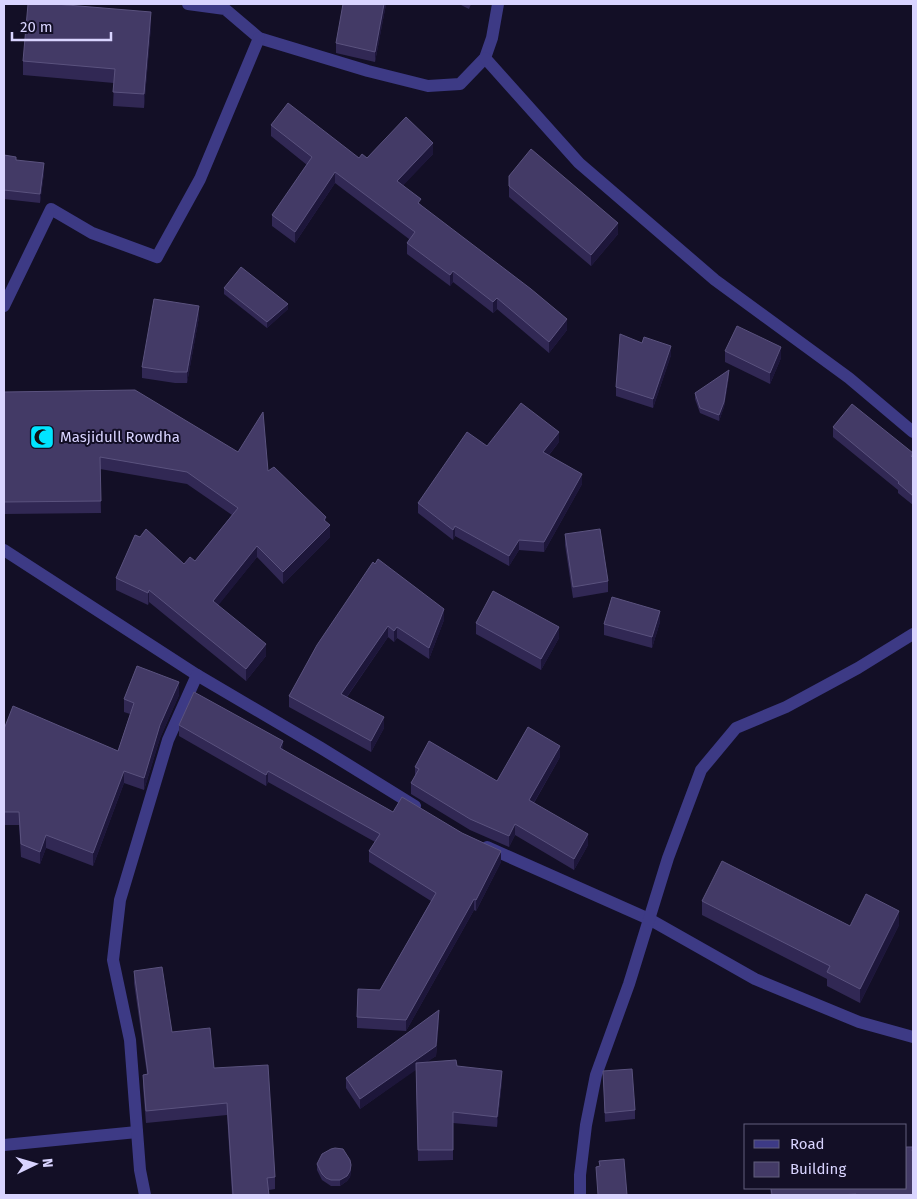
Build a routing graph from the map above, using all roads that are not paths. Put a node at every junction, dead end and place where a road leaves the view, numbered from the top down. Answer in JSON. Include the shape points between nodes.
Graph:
{"nodes":[{"id":1,"x":188,"y":4,"type":"edge"},
{"id":2,"x":498,"y":4,"type":"edge"},
{"id":3,"x":225,"y":6,"type":"edge"},
{"id":4,"x":259,"y":38,"type":"junction"},
{"id":5,"x":485,"y":58,"type":"junction"},
{"id":6,"x":4,"y":306,"type":"edge"},
{"id":7,"x":913,"y":432,"type":"edge"},
{"id":8,"x":4,"y":550,"type":"edge"},
{"id":9,"x":913,"y":634,"type":"edge"},
{"id":10,"x":197,"y":675,"type":"junction"},
{"id":11,"x":423,"y":811,"type":"edge"},
{"id":12,"x":474,"y":841,"type":"edge"},
{"id":13,"x":648,"y":919,"type":"junction"},
{"id":14,"x":913,"y":1037,"type":"edge"},
{"id":15,"x":137,"y":1132,"type":"junction"},
{"id":16,"x":4,"y":1145,"type":"edge"},
{"id":17,"x":145,"y":1195,"type":"edge"},
{"id":18,"x":580,"y":1195,"type":"edge"}],
"edges":[{"from":1,"to":3,"type":"street"},
{"from":2,"to":5,"type":"street"},
{"from":3,"to":4,"type":"street"},
{"from":4,"to":5,"type":"street","via":[[428,86],[460,84]]},
{"from":4,"to":6,"type":"street","via":[[200,179],[158,257],[92,233],[51,209]]},
{"from":5,"to":7,"type":"street","via":[[579,163],[715,280],[849,378]]},
{"from":8,"to":10,"type":"street"},
{"from":9,"to":13,"type":"street","via":[[786,707],[736,728],[702,770]]},
{"from":10,"to":11,"type":"street"},
{"from":10,"to":15,"type":"street","via":[[168,740],[120,900],[114,960],[130,1040]]},
{"from":12,"to":13,"type":"street"},
{"from":13,"to":14,"type":"street","via":[[755,979],[859,1022]]},
{"from":13,"to":18,"type":"street","via":[[629,984],[596,1075],[586,1125]]},
{"from":15,"to":16,"type":"street"},
{"from":15,"to":17,"type":"street"}]}
